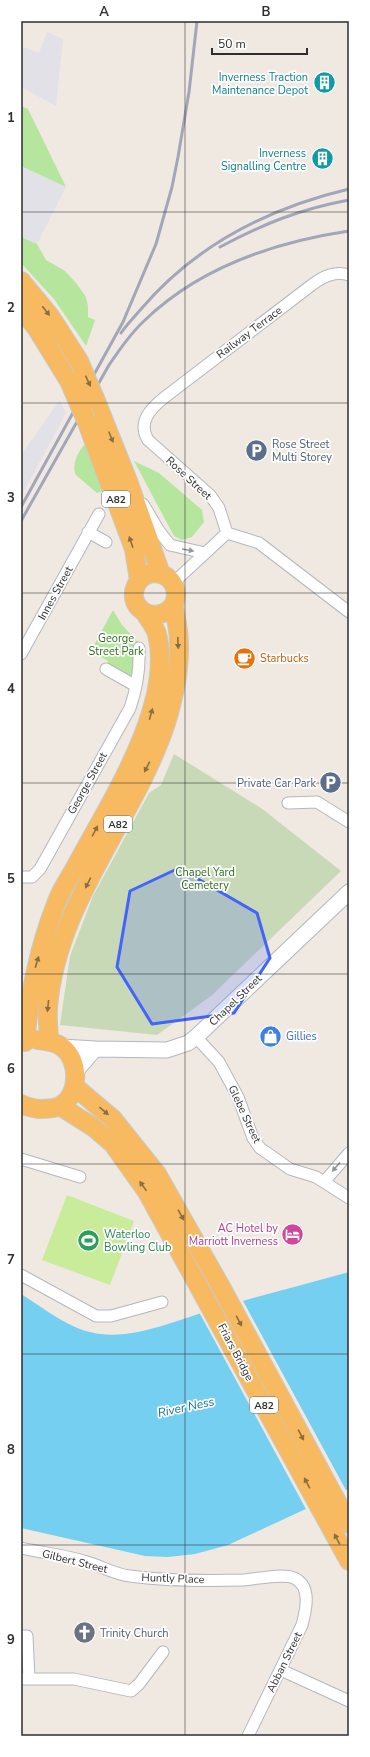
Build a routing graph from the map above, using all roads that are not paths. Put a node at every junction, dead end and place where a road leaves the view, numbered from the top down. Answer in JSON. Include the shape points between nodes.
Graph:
{"nodes":[{"id":1,"x":349,"y":275,"type":"edge"},
{"id":2,"x":21,"y":281,"type":"edge"},
{"id":3,"x":21,"y":308,"type":"edge"},
{"id":4,"x":156,"y":404,"type":"joint"},
{"id":5,"x":128,"y":481,"type":"junction"},
{"id":6,"x":99,"y":514,"type":"dead end"},
{"id":7,"x":88,"y":532,"type":"junction"},
{"id":8,"x":227,"y":533,"type":"junction"},
{"id":9,"x":106,"y":542,"type":"dead end"},
{"id":10,"x":205,"y":553,"type":"junction"},
{"id":11,"x":167,"y":579,"type":"junction"},
{"id":12,"x":139,"y":580,"type":"junction"},
{"id":13,"x":174,"y":604,"type":"junction"},
{"id":14,"x":349,"y":612,"type":"edge"},
{"id":15,"x":145,"y":613,"type":"junction"},
{"id":16,"x":140,"y":648,"type":"dead end"},
{"id":17,"x":21,"y":654,"type":"edge"},
{"id":18,"x":106,"y":669,"type":"dead end"},
{"id":19,"x":136,"y":686,"type":"junction"},
{"id":20,"x":288,"y":803,"type":"dead end"},
{"id":21,"x":349,"y":822,"type":"edge"},
{"id":22,"x":21,"y":877,"type":"edge"},
{"id":23,"x":349,"y":892,"type":"edge"},
{"id":24,"x":196,"y":1037,"type":"junction"},
{"id":25,"x":23,"y":1044,"type":"edge"},
{"id":26,"x":56,"y":1044,"type":"junction"},
{"id":27,"x":95,"y":1049,"type":"junction"},
{"id":28,"x":75,"y":1079,"type":"junction"},
{"id":29,"x":22,"y":1106,"type":"edge"},
{"id":30,"x":60,"y":1106,"type":"junction"},
{"id":31,"x":349,"y":1153,"type":"edge"},
{"id":32,"x":21,"y":1159,"type":"edge"},
{"id":33,"x":80,"y":1177,"type":"dead end"},
{"id":34,"x":324,"y":1182,"type":"junction"},
{"id":35,"x":349,"y":1198,"type":"edge"},
{"id":36,"x":21,"y":1275,"type":"edge"},
{"id":37,"x":162,"y":1302,"type":"dead end"},
{"id":38,"x":345,"y":1517,"type":"edge"},
{"id":39,"x":21,"y":1548,"type":"edge"},
{"id":40,"x":349,"y":1561,"type":"edge"},
{"id":41,"x":128,"y":1576,"type":"joint"},
{"id":42,"x":302,"y":1584,"type":"joint"},
{"id":43,"x":21,"y":1636,"type":"edge"},
{"id":44,"x":163,"y":1652,"type":"dead end"},
{"id":45,"x":281,"y":1670,"type":"junction"},
{"id":46,"x":25,"y":1679,"type":"edge"},
{"id":47,"x":349,"y":1702,"type":"edge"},
{"id":48,"x":248,"y":1736,"type":"edge"}],
"edges":[{"from":1,"to":4,"type":"street","name":"Railway Terrace","via":[[342,273],[323,277]]},
{"from":2,"to":5,"type":"highway","number":"A82","one_way":true,"bridge":true,"via":[[50,316],[79,361]]},
{"from":12,"to":3,"type":"highway","number":"A82","one_way":true,"bridge":true,"via":[[134,549],[86,420],[69,381],[37,328]]},
{"from":4,"to":8,"type":"street","name":"Rose Street","via":[[144,419],[145,435],[210,494],[219,508]]},
{"from":5,"to":10,"type":"street","one_way":true,"via":[[170,545]]},
{"from":5,"to":11,"type":"highway","number":"A82"},
{"from":6,"to":7,"type":"street","name":"Innes Street"},
{"from":7,"to":9,"type":"street"},
{"from":7,"to":17,"type":"street","name":"Innes Street"},
{"from":8,"to":10,"type":"street"},
{"from":8,"to":14,"type":"street","via":[[259,543]]},
{"from":10,"to":11,"type":"street"},
{"from":11,"to":12,"type":"highway","via":[[149,574]]},
{"from":11,"to":13,"type":"highway","number":"A82","via":[[176,590]]},
{"from":12,"to":15,"type":"highway","number":"A82","via":[[134,598]]},
{"from":13,"to":15,"type":"highway","via":[[170,610],[158,615]]},
{"from":13,"to":26,"type":"highway","number":"A82","one_way":true,"via":[[179,643],[177,676],[166,723],[151,760],[86,886],[60,948],[47,1009]]},
{"from":25,"to":15,"type":"highway","number":"A82","one_way":true,"via":[[35,971],[56,902],[138,751],[151,714],[160,672],[160,654],[156,633]]},
{"from":16,"to":19,"type":"street","name":"George Street"},
{"from":18,"to":19,"type":"street"},
{"from":19,"to":22,"type":"street","name":"George Street","via":[[130,708],[40,869],[32,877]]},
{"from":20,"to":21,"type":"street","via":[[317,802]]},
{"from":23,"to":24,"type":"main road","name":"Chapel Street"},
{"from":24,"to":27,"type":"main road","name":"Chapel Street","via":[[188,1043],[167,1050]]},
{"from":24,"to":34,"type":"street","name":"Glebe Street","via":[[219,1062],[238,1097],[253,1138],[260,1148],[290,1169]]},
{"from":25,"to":26,"type":"highway","number":"A82","via":[[38,1040]]},
{"from":26,"to":27,"type":"main road","name":"Chapel Street"},
{"from":26,"to":28,"type":"highway","number":"A82","via":[[71,1058]]},
{"from":27,"to":28,"type":"main road"},
{"from":28,"to":30,"type":"highway","via":[[68,1098]]},
{"from":28,"to":38,"type":"highway","name":"Friars Bridge","number":"A82","one_way":true,"via":[[113,1119],[157,1174]]},
{"from":29,"to":30,"type":"highway","via":[[47,1109]]},
{"from":40,"to":30,"type":"highway","name":"Friars Bridge","number":"A82","one_way":true,"via":[[148,1192],[113,1144],[93,1127]]},
{"from":31,"to":34,"type":"street","one_way":true},
{"from":32,"to":33,"type":"street"},
{"from":34,"to":35,"type":"street","name":"Glebe Street"},
{"from":36,"to":37,"type":"street","via":[[96,1316],[111,1316]]},
{"from":39,"to":41,"type":"street","name":"Gilbert Street","via":[[85,1561]]},
{"from":41,"to":42,"type":"street","name":"Huntly Place","via":[[217,1580],[285,1576],[294,1578]]},
{"from":42,"to":45,"type":"street","name":"Abban Street","via":[[306,1596],[306,1610],[302,1625]]},
{"from":43,"to":46,"type":"street","via":[[27,1636]]},
{"from":44,"to":46,"type":"street","via":[[140,1684],[127,1692],[74,1680]]},
{"from":45,"to":47,"type":"street"},
{"from":45,"to":48,"type":"street","name":"Abban Street"}]}
